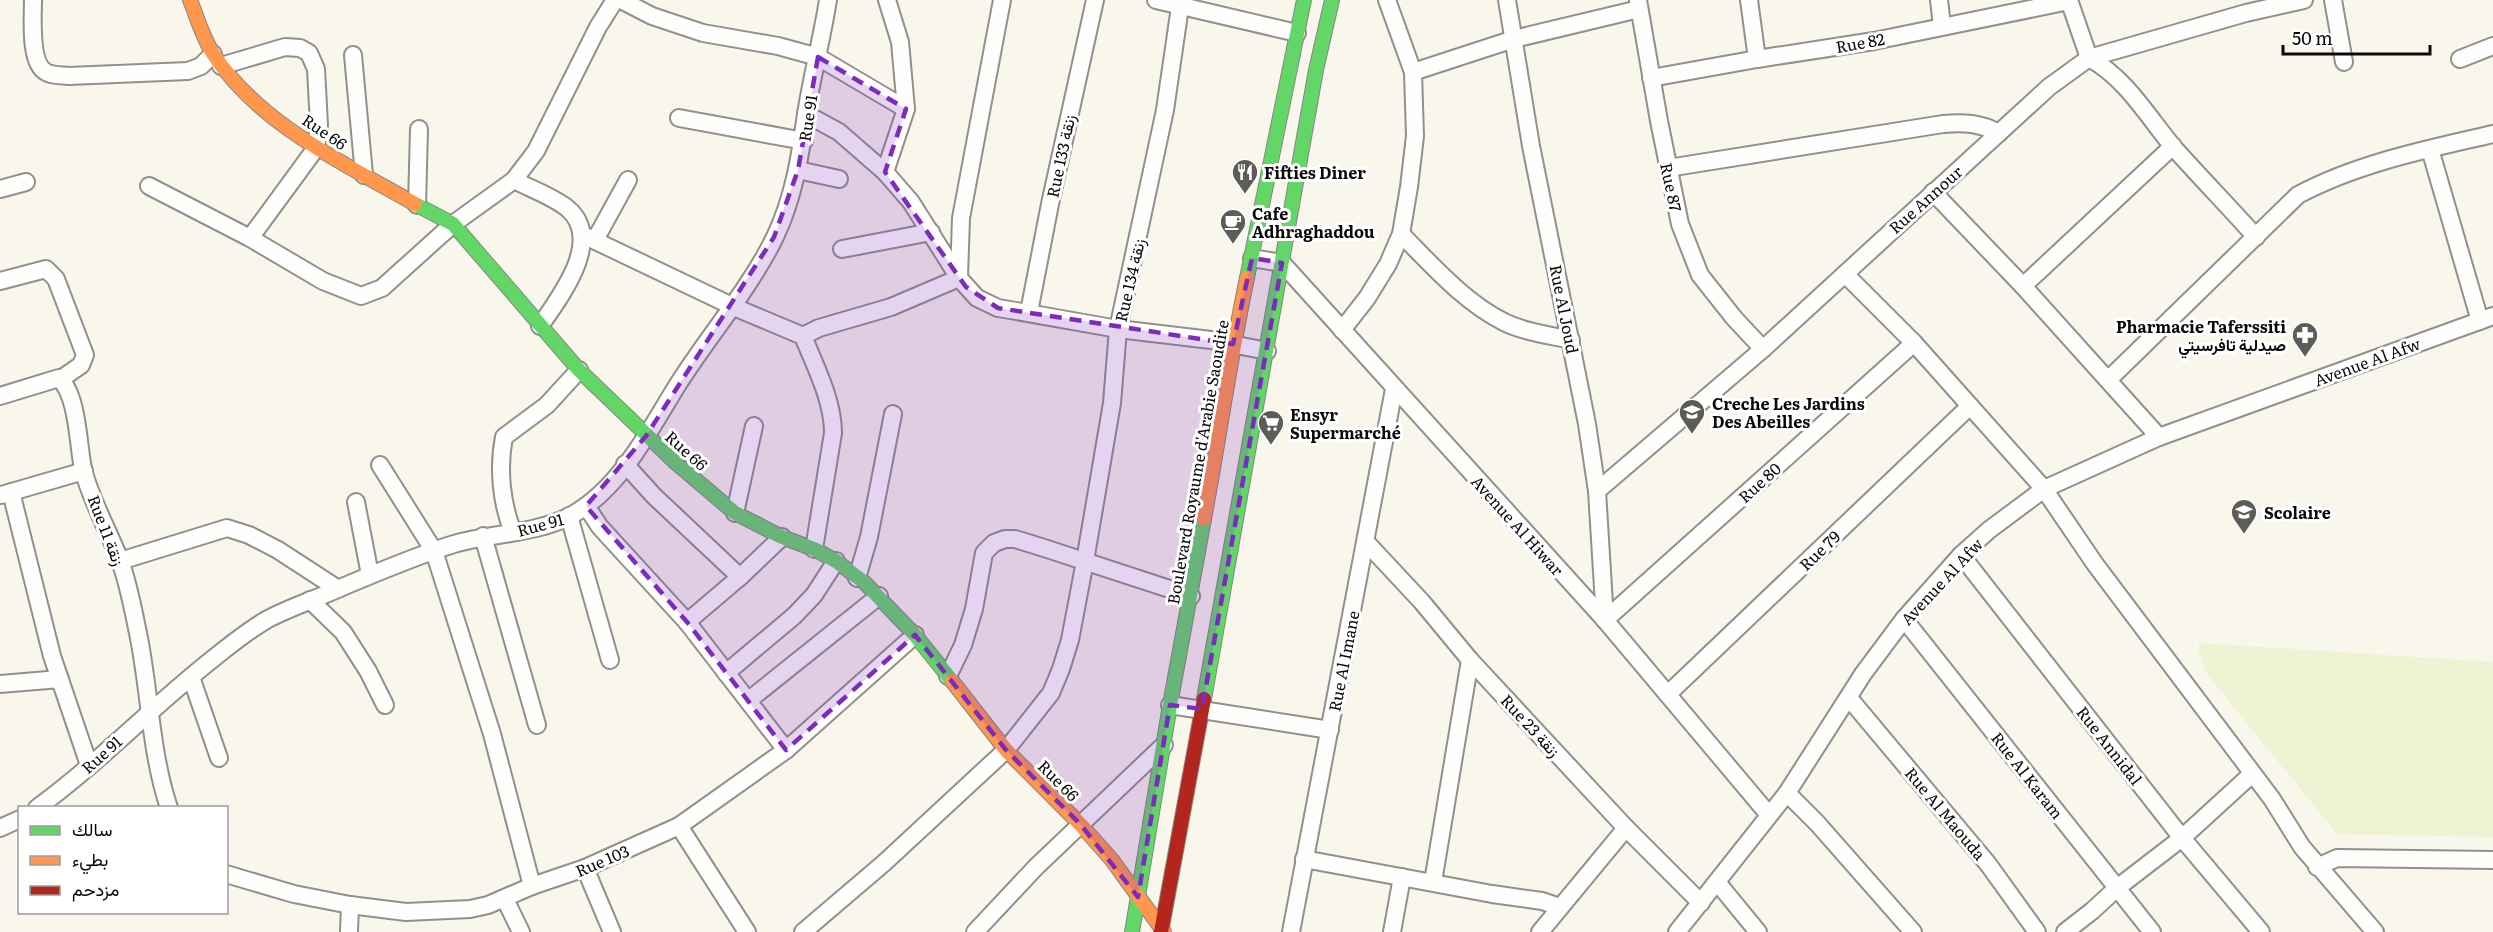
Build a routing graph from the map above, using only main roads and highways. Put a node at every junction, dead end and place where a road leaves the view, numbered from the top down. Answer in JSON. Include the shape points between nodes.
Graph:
{"nodes":[{"id":1,"x":190,"y":0,"type":"edge"},
{"id":2,"x":1304,"y":0,"type":"edge"},
{"id":3,"x":1332,"y":0,"type":"edge"},
{"id":4,"x":1138,"y":897,"type":"junction"},
{"id":5,"x":1162,"y":931,"type":"edge"},
{"id":6,"x":1132,"y":932,"type":"edge"}],
"edges":[{"from":1,"to":4,"type":"main road","name":"Rue 66","via":[[217,60],[249,97],[316,148],[453,224],[579,370],[646,436],[735,513],[836,561],[879,596],[1006,750],[1112,860]]},
{"from":2,"to":4,"type":"main road","name":"Boulevard Royaume d'Arabie Saoudite","via":[[1233,344]]},
{"from":3,"to":5,"type":"main road","via":[[1316,70]]},
{"from":4,"to":5,"type":"main road","name":"Rue 66"},
{"from":4,"to":6,"type":"main road","name":"Boulevard Royaume d'Arabie Saoudite"}]}
